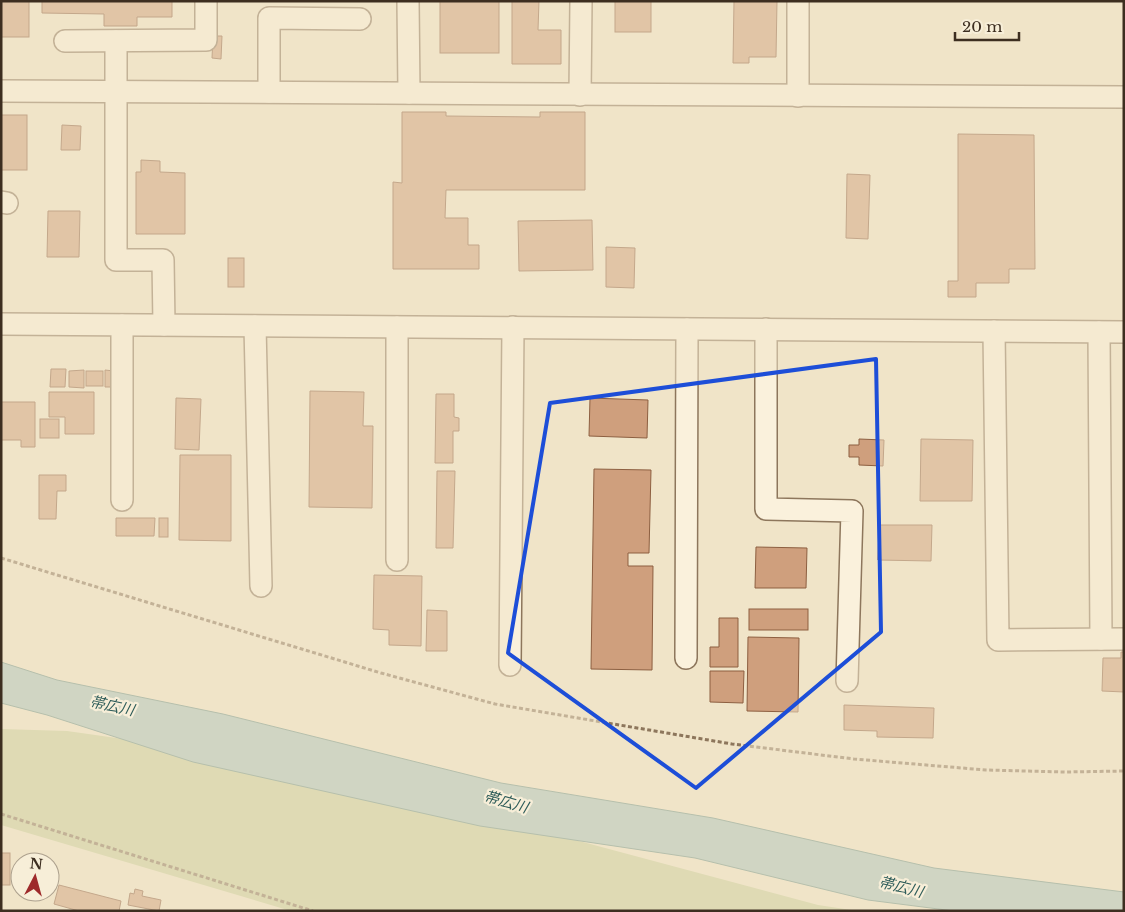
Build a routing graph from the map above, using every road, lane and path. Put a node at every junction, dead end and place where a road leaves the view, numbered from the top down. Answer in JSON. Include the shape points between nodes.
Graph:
{"nodes":[{"id":1,"x":206,"y":1,"type":"edge"},
{"id":2,"x":408,"y":1,"type":"edge"},
{"id":3,"x":581,"y":1,"type":"edge"},
{"id":4,"x":798,"y":1,"type":"edge"},
{"id":5,"x":264,"y":10,"type":"edge"},
{"id":6,"x":360,"y":19,"type":"dead end"},
{"id":7,"x":65,"y":41,"type":"dead end"},
{"id":8,"x":116,"y":41,"type":"junction"},
{"id":9,"x":1,"y":91,"type":"edge"},
{"id":10,"x":116,"y":91,"type":"junction"},
{"id":11,"x":270,"y":92,"type":"junction"},
{"id":12,"x":409,"y":93,"type":"junction"},
{"id":13,"x":580,"y":95,"type":"junction"},
{"id":14,"x":798,"y":96,"type":"junction"},
{"id":15,"x":1124,"y":97,"type":"edge"},
{"id":16,"x":1,"y":324,"type":"edge"},
{"id":17,"x":122,"y":325,"type":"junction"},
{"id":18,"x":164,"y":325,"type":"junction"},
{"id":19,"x":255,"y":326,"type":"junction"},
{"id":20,"x":397,"y":327,"type":"junction"},
{"id":21,"x":513,"y":327,"type":"junction"},
{"id":22,"x":687,"y":329,"type":"junction"},
{"id":23,"x":766,"y":329,"type":"junction"},
{"id":24,"x":994,"y":331,"type":"junction"},
{"id":25,"x":1099,"y":332,"type":"junction"},
{"id":26,"x":1124,"y":332,"type":"edge"},
{"id":27,"x":122,"y":500,"type":"dead end"},
{"id":28,"x":1,"y":558,"type":"edge"},
{"id":29,"x":397,"y":560,"type":"dead end"},
{"id":30,"x":261,"y":586,"type":"dead end"},
{"id":31,"x":1100,"y":639,"type":"junction"},
{"id":32,"x":1124,"y":639,"type":"edge"},
{"id":33,"x":686,"y":658,"type":"dead end"},
{"id":34,"x":510,"y":665,"type":"dead end"},
{"id":35,"x":848,"y":681,"type":"dead end"},
{"id":36,"x":1124,"y":771,"type":"edge"},
{"id":37,"x":1,"y":814,"type":"edge"},
{"id":38,"x":313,"y":911,"type":"edge"}],
"edges":[{"from":1,"to":8,"type":"street","via":[[206,40]]},
{"from":2,"to":12,"type":"street"},
{"from":3,"to":13,"type":"street"},
{"from":4,"to":14,"type":"street"},
{"from":5,"to":6,"type":"street"},
{"from":5,"to":11,"type":"street"},
{"from":7,"to":8,"type":"street"},
{"from":8,"to":10,"type":"street"},
{"from":9,"to":10,"type":"street"},
{"from":10,"to":11,"type":"street"},
{"from":10,"to":18,"type":"street","via":[[116,260],[163,260]]},
{"from":11,"to":12,"type":"street"},
{"from":12,"to":13,"type":"street"},
{"from":13,"to":14,"type":"street"},
{"from":14,"to":15,"type":"street"},
{"from":16,"to":17,"type":"street"},
{"from":17,"to":18,"type":"street"},
{"from":17,"to":27,"type":"street"},
{"from":18,"to":19,"type":"street"},
{"from":19,"to":20,"type":"street"},
{"from":19,"to":30,"type":"street"},
{"from":20,"to":21,"type":"street"},
{"from":20,"to":29,"type":"street"},
{"from":21,"to":22,"type":"street"},
{"from":21,"to":34,"type":"street"},
{"from":22,"to":23,"type":"street"},
{"from":22,"to":33,"type":"street"},
{"from":23,"to":24,"type":"street"},
{"from":23,"to":35,"type":"street","via":[[766,509],[852,511]]},
{"from":24,"to":25,"type":"street"},
{"from":24,"to":31,"type":"street","via":[[998,640]]},
{"from":25,"to":26,"type":"street"},
{"from":25,"to":31,"type":"street"},
{"from":28,"to":36,"type":"path","via":[[381,673],[495,704],[732,744],[854,759],[986,770]]},
{"from":31,"to":32,"type":"street"},
{"from":37,"to":38,"type":"path"}]}
